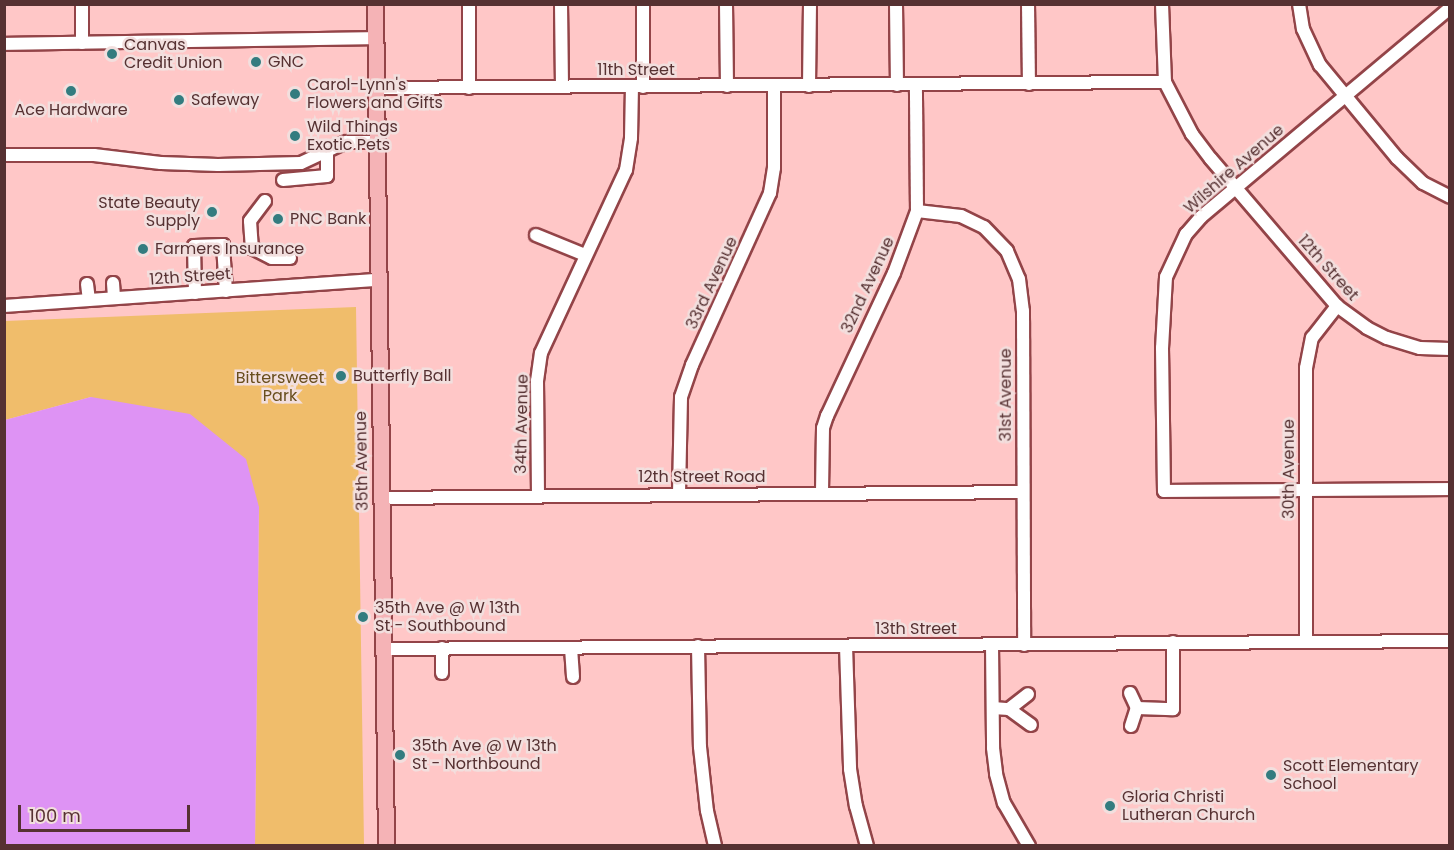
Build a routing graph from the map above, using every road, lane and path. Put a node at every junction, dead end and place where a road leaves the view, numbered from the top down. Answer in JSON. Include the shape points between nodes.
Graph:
{"nodes":[{"id":1,"x":82,"y":4,"type":"edge"},
{"id":2,"x":375,"y":4,"type":"edge"},
{"id":3,"x":469,"y":4,"type":"edge"},
{"id":4,"x":561,"y":4,"type":"edge"},
{"id":5,"x":643,"y":4,"type":"edge"},
{"id":6,"x":726,"y":4,"type":"edge"},
{"id":7,"x":810,"y":4,"type":"edge"},
{"id":8,"x":896,"y":4,"type":"edge"},
{"id":9,"x":1028,"y":4,"type":"edge"},
{"id":10,"x":1162,"y":4,"type":"edge"},
{"id":11,"x":1299,"y":4,"type":"edge"},
{"id":12,"x":1449,"y":8,"type":"edge"},
{"id":13,"x":375,"y":38,"type":"junction"},
{"id":14,"x":82,"y":43,"type":"junction"},
{"id":15,"x":4,"y":44,"type":"edge"},
{"id":16,"x":1165,"y":82,"type":"junction"},
{"id":17,"x":1029,"y":84,"type":"junction"},
{"id":18,"x":727,"y":86,"type":"junction"},
{"id":19,"x":774,"y":86,"type":"junction"},
{"id":20,"x":809,"y":86,"type":"junction"},
{"id":21,"x":897,"y":86,"type":"junction"},
{"id":22,"x":916,"y":86,"type":"junction"},
{"id":23,"x":562,"y":87,"type":"junction"},
{"id":24,"x":638,"y":87,"type":"junction"},
{"id":25,"x":376,"y":88,"type":"junction"},
{"id":26,"x":469,"y":88,"type":"junction"},
{"id":27,"x":1344,"y":95,"type":"junction"},
{"id":28,"x":376,"y":142,"type":"junction"},
{"id":29,"x":327,"y":150,"type":"junction"},
{"id":30,"x":4,"y":155,"type":"edge"},
{"id":31,"x":283,"y":180,"type":"dead end"},
{"id":32,"x":1236,"y":188,"type":"junction"},
{"id":33,"x":1449,"y":197,"type":"edge"},
{"id":34,"x":265,"y":201,"type":"dead end"},
{"id":35,"x":917,"y":211,"type":"junction"},
{"id":36,"x":536,"y":235,"type":"dead end"},
{"id":37,"x":585,"y":255,"type":"junction"},
{"id":38,"x":290,"y":258,"type":"dead end"},
{"id":39,"x":378,"y":280,"type":"junction"},
{"id":40,"x":113,"y":283,"type":"dead end"},
{"id":41,"x":87,"y":284,"type":"dead end"},
{"id":42,"x":226,"y":291,"type":"junction"},
{"id":43,"x":195,"y":293,"type":"junction"},
{"id":44,"x":114,"y":298,"type":"junction"},
{"id":45,"x":88,"y":300,"type":"junction"},
{"id":46,"x":4,"y":306,"type":"edge"},
{"id":47,"x":1336,"y":306,"type":"junction"},
{"id":48,"x":1449,"y":349,"type":"edge"},
{"id":49,"x":1449,"y":489,"type":"edge"},
{"id":50,"x":1305,"y":490,"type":"junction"},
{"id":51,"x":822,"y":492,"type":"junction"},
{"id":52,"x":1023,"y":492,"type":"junction"},
{"id":53,"x":679,"y":493,"type":"junction"},
{"id":54,"x":538,"y":495,"type":"junction"},
{"id":55,"x":380,"y":498,"type":"junction"},
{"id":56,"x":1306,"y":640,"type":"junction"},
{"id":57,"x":1449,"y":641,"type":"edge"},
{"id":58,"x":1173,"y":642,"type":"junction"},
{"id":59,"x":992,"y":645,"type":"junction"},
{"id":60,"x":1024,"y":645,"type":"junction"},
{"id":61,"x":698,"y":646,"type":"junction"},
{"id":62,"x":846,"y":646,"type":"junction"},
{"id":63,"x":442,"y":648,"type":"junction"},
{"id":64,"x":571,"y":648,"type":"junction"},
{"id":65,"x":384,"y":649,"type":"junction"},
{"id":66,"x":442,"y":673,"type":"dead end"},
{"id":67,"x":573,"y":677,"type":"dead end"},
{"id":68,"x":1130,"y":693,"type":"dead end"},
{"id":69,"x":1028,"y":694,"type":"dead end"},
{"id":70,"x":993,"y":708,"type":"junction"},
{"id":71,"x":1137,"y":708,"type":"junction"},
{"id":72,"x":1009,"y":709,"type":"junction"},
{"id":73,"x":1031,"y":725,"type":"dead end"},
{"id":74,"x":1131,"y":726,"type":"dead end"},
{"id":75,"x":386,"y":846,"type":"edge"},
{"id":76,"x":715,"y":846,"type":"edge"},
{"id":77,"x":867,"y":846,"type":"edge"},
{"id":78,"x":1029,"y":846,"type":"edge"}],
"edges":[{"from":1,"to":14,"type":"street"},
{"from":2,"to":13,"type":"main road","name":"35th Avenue"},
{"from":3,"to":26,"type":"street"},
{"from":4,"to":23,"type":"street"},
{"from":5,"to":24,"type":"street","name":"34th Avenue"},
{"from":6,"to":18,"type":"street"},
{"from":7,"to":20,"type":"street"},
{"from":8,"to":21,"type":"street"},
{"from":9,"to":17,"type":"street"},
{"from":10,"to":16,"type":"street"},
{"from":11,"to":27,"type":"street","via":[[1310,47]]},
{"from":12,"to":27,"type":"street","name":"Wilshire Avenue"},
{"from":13,"to":14,"type":"street"},
{"from":13,"to":25,"type":"main road","name":"35th Avenue"},
{"from":14,"to":15,"type":"street"},
{"from":16,"to":17,"type":"street"},
{"from":16,"to":32,"type":"street","name":"12th Street","via":[[1192,134]]},
{"from":17,"to":22,"type":"street"},
{"from":18,"to":19,"type":"street","name":"11th Street"},
{"from":18,"to":24,"type":"street","name":"11th Street"},
{"from":19,"to":20,"type":"street","name":"11th Street"},
{"from":19,"to":53,"type":"street","name":"33rd Avenue","via":[[774,168],[770,193],[681,397]]},
{"from":20,"to":21,"type":"street","name":"11th Street"},
{"from":21,"to":22,"type":"street","name":"11th Street"},
{"from":22,"to":35,"type":"street","name":"32nd Avenue"},
{"from":23,"to":24,"type":"street","name":"11th Street"},
{"from":23,"to":26,"type":"street","name":"11th Street"},
{"from":24,"to":37,"type":"street","name":"34th Avenue","via":[[626,170]]},
{"from":25,"to":26,"type":"street","name":"11th Street"},
{"from":25,"to":28,"type":"main road","name":"35th Avenue"},
{"from":27,"to":32,"type":"street","name":"Wilshire Avenue"},
{"from":27,"to":33,"type":"street","via":[[1397,158],[1423,183]]},
{"from":28,"to":29,"type":"street","via":[[346,142]]},
{"from":28,"to":39,"type":"main road","name":"35th Avenue"},
{"from":29,"to":30,"type":"street","via":[[301,163],[218,165],[94,155]]},
{"from":29,"to":31,"type":"street","via":[[327,176]]},
{"from":32,"to":47,"type":"street","name":"12th Street"},
{"from":32,"to":50,"type":"street","name":"Wilshire Avenue","via":[[1186,234],[1166,277],[1162,348],[1164,491]]},
{"from":34,"to":38,"type":"street","via":[[250,220],[252,248],[272,258]]},
{"from":35,"to":51,"type":"street","name":"32nd Avenue","via":[[894,273],[825,422]]},
{"from":35,"to":52,"type":"street","name":"31st Avenue","via":[[961,216],[984,227],[1007,251],[1019,279],[1023,311]]},
{"from":36,"to":37,"type":"street"},
{"from":37,"to":54,"type":"street","name":"34th Avenue","via":[[541,352],[537,381]]},
{"from":39,"to":42,"type":"street","name":"12th Street"},
{"from":39,"to":55,"type":"main road","name":"35th Avenue"},
{"from":40,"to":44,"type":"street"},
{"from":41,"to":45,"type":"street"},
{"from":42,"to":43,"type":"street","name":"12th Street"},
{"from":42,"to":43,"type":"street","via":[[223,245],[194,246]]},
{"from":43,"to":44,"type":"street","name":"12th Street"},
{"from":44,"to":45,"type":"street","name":"12th Street"},
{"from":45,"to":46,"type":"street","name":"12th Street"},
{"from":47,"to":48,"type":"street","name":"12th Street","via":[[1387,338],[1420,348]]},
{"from":47,"to":50,"type":"street","name":"30th Avenue","via":[[1312,338],[1308,354]]},
{"from":49,"to":50,"type":"street"},
{"from":50,"to":56,"type":"street","name":"30th Avenue"},
{"from":51,"to":52,"type":"street","name":"12th Street Road"},
{"from":51,"to":53,"type":"street","name":"12th Street Road"},
{"from":52,"to":60,"type":"street","name":"31st Avenue"},
{"from":53,"to":54,"type":"street","name":"12th Street Road"},
{"from":54,"to":55,"type":"street","name":"12th Street Road"},
{"from":55,"to":65,"type":"main road","name":"35th Avenue"},
{"from":56,"to":57,"type":"street","name":"13th Street"},
{"from":56,"to":58,"type":"street","name":"13th Street"},
{"from":58,"to":60,"type":"street","name":"13th Street"},
{"from":58,"to":71,"type":"street","via":[[1173,709]]},
{"from":59,"to":60,"type":"street","name":"13th Street"},
{"from":59,"to":62,"type":"street","name":"13th Street"},
{"from":59,"to":70,"type":"street"},
{"from":61,"to":62,"type":"street","name":"13th Street"},
{"from":61,"to":64,"type":"street","name":"13th Street"},
{"from":61,"to":76,"type":"street","via":[[700,747]]},
{"from":62,"to":77,"type":"street","via":[[850,769]]},
{"from":63,"to":64,"type":"street","name":"13th Street"},
{"from":63,"to":65,"type":"street","name":"13th Street"},
{"from":63,"to":66,"type":"street"},
{"from":64,"to":67,"type":"street"},
{"from":65,"to":75,"type":"main road","name":"35th Avenue"},
{"from":68,"to":71,"type":"street"},
{"from":69,"to":72,"type":"street"},
{"from":70,"to":72,"type":"street"},
{"from":70,"to":78,"type":"street","via":[[993,748],[1004,803]]},
{"from":71,"to":74,"type":"street"},
{"from":72,"to":73,"type":"street"}]}
